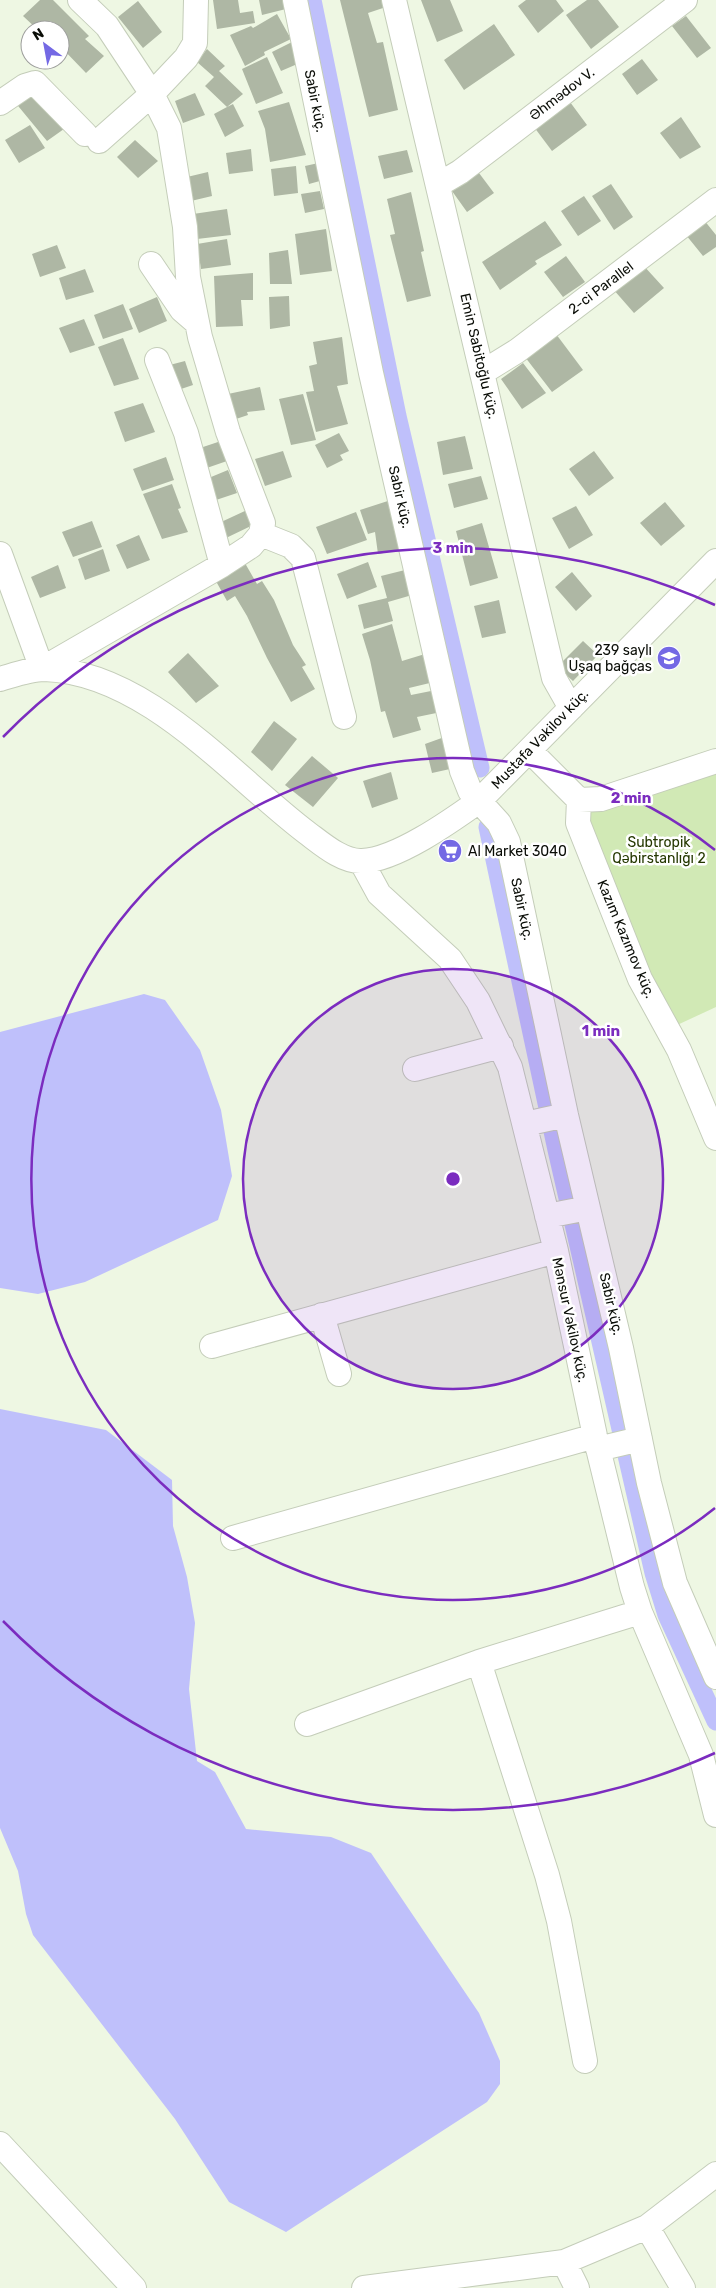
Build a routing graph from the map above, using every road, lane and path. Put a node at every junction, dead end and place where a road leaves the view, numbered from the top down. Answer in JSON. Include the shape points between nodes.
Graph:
{"nodes":[{"id":1,"x":80,"y":0,"type":"edge"},
{"id":2,"x":196,"y":0,"type":"edge"},
{"id":3,"x":295,"y":0,"type":"edge"},
{"id":4,"x":394,"y":0,"type":"edge"},
{"id":5,"x":685,"y":0,"type":"edge"},
{"id":6,"x":152,"y":94,"type":"junction"},
{"id":7,"x":0,"y":103,"type":"edge"},
{"id":8,"x":438,"y":185,"type":"junction"},
{"id":9,"x":716,"y":200,"type":"edge"},
{"id":10,"x":151,"y":264,"type":"dead end"},
{"id":11,"x":197,"y":323,"type":"junction"},
{"id":12,"x":157,"y":360,"type":"dead end"},
{"id":13,"x":483,"y":372,"type":"junction"},
{"id":14,"x":262,"y":534,"type":"junction"},
{"id":15,"x":0,"y":554,"type":"edge"},
{"id":16,"x":715,"y":565,"type":"edge"},
{"id":17,"x":222,"y":566,"type":"junction"},
{"id":18,"x":42,"y":669,"type":"junction"},
{"id":19,"x":0,"y":679,"type":"edge"},
{"id":20,"x":571,"y":708,"type":"junction"},
{"id":21,"x":344,"y":717,"type":"dead end"},
{"id":22,"x":530,"y":751,"type":"junction"},
{"id":23,"x":716,"y":761,"type":"edge"},
{"id":24,"x":579,"y":800,"type":"junction"},
{"id":25,"x":479,"y":801,"type":"junction"},
{"id":26,"x":361,"y":861,"type":"junction"},
{"id":27,"x":501,"y":1046,"type":"junction"},
{"id":28,"x":415,"y":1069,"type":"dead end"},
{"id":29,"x":566,"y":1114,"type":"junction"},
{"id":30,"x":525,"y":1124,"type":"junction"},
{"id":31,"x":716,"y":1138,"type":"edge"},
{"id":32,"x":588,"y":1208,"type":"junction"},
{"id":33,"x":547,"y":1216,"type":"junction"},
{"id":34,"x":556,"y":1251,"type":"junction"},
{"id":35,"x":322,"y":1316,"type":"junction"},
{"id":36,"x":212,"y":1346,"type":"dead end"},
{"id":37,"x":339,"y":1374,"type":"dead end"},
{"id":38,"x":640,"y":1439,"type":"junction"},
{"id":39,"x":597,"y":1442,"type":"junction"},
{"id":40,"x":233,"y":1538,"type":"dead end"},
{"id":41,"x":640,"y":1612,"type":"junction"},
{"id":42,"x":479,"y":1662,"type":"junction"},
{"id":43,"x":716,"y":1677,"type":"edge"},
{"id":44,"x":307,"y":1724,"type":"dead end"},
{"id":45,"x":716,"y":1815,"type":"edge"},
{"id":46,"x":585,"y":2061,"type":"dead end"},
{"id":47,"x":0,"y":2144,"type":"edge"},
{"id":48,"x":716,"y":2174,"type":"edge"},
{"id":49,"x":647,"y":2228,"type":"junction"},
{"id":50,"x":564,"y":2262,"type":"junction"},
{"id":51,"x":134,"y":2288,"type":"edge"},
{"id":52,"x":364,"y":2288,"type":"edge"},
{"id":53,"x":578,"y":2288,"type":"edge"},
{"id":54,"x":683,"y":2288,"type":"edge"}],
"edges":[{"from":1,"to":6,"type":"street","via":[[107,26]]},
{"from":2,"to":6,"type":"street","via":[[195,43],[186,58]]},
{"from":3,"to":25,"type":"street","name":"Sabir küç.","via":[[371,373],[462,771]]},
{"from":4,"to":8,"type":"street","name":"Emin Sabitoğlu küç."},
{"from":5,"to":8,"type":"street","name":"Əhmədov V.","via":[[460,172]]},
{"from":6,"to":7,"type":"street","via":[[92,138],[35,83]]},
{"from":6,"to":11,"type":"street","via":[[170,128],[185,228],[188,277]]},
{"from":8,"to":13,"type":"street","name":"Emin Sabitoğlu küç."},
{"from":9,"to":13,"type":"street","name":"2-ci Parallel","via":[[517,352]]},
{"from":10,"to":11,"type":"street","via":[[182,310]]},
{"from":11,"to":14,"type":"street","via":[[228,432],[263,524]]},
{"from":12,"to":17,"type":"street","via":[[186,433]]},
{"from":13,"to":20,"type":"street","name":"Emin Sabitoğlu küç.","via":[[554,678]]},
{"from":14,"to":17,"type":"street"},
{"from":14,"to":21,"type":"street","via":[[291,546],[303,558]]},
{"from":15,"to":18,"type":"street"},
{"from":16,"to":20,"type":"street","name":"Mustafa Vəkilov küç."},
{"from":17,"to":18,"type":"street"},
{"from":18,"to":19,"type":"street"},
{"from":18,"to":26,"type":"street","via":[[94,678],[144,702],[236,771],[324,845],[342,856]]},
{"from":20,"to":22,"type":"street","name":"Mustafa Vəkilov küç."},
{"from":22,"to":24,"type":"street"},
{"from":22,"to":25,"type":"street","name":"Mustafa Vəkilov küç."},
{"from":23,"to":24,"type":"street","via":[[601,799]]},
{"from":24,"to":31,"type":"street","name":"Kazım Kazımov küç.","via":[[578,823],[640,979],[679,1050]]},
{"from":25,"to":26,"type":"street","name":"Mustafa Vəkilov küç.","via":[[403,848]]},
{"from":25,"to":29,"type":"street","name":"Sabir küç.","via":[[499,823],[508,842]]},
{"from":26,"to":27,"type":"street","name":"Mənsur Vəkilov küç.","via":[[379,894],[450,959],[478,1001]]},
{"from":27,"to":28,"type":"street"},
{"from":27,"to":30,"type":"street","name":"Mənsur Vəkilov küç.","via":[[510,1066]]},
{"from":29,"to":30,"type":"street"},
{"from":29,"to":32,"type":"street","name":"Sabir küç."},
{"from":30,"to":33,"type":"street","name":"Mənsur Vəkilov küç."},
{"from":32,"to":33,"type":"street"},
{"from":32,"to":38,"type":"street","name":"Sabir küç."},
{"from":33,"to":34,"type":"street","name":"Mənsur Vəkilov küç."},
{"from":34,"to":35,"type":"street"},
{"from":34,"to":39,"type":"street","name":"Mənsur Vəkilov küç."},
{"from":35,"to":36,"type":"street"},
{"from":35,"to":37,"type":"street"},
{"from":38,"to":39,"type":"street"},
{"from":38,"to":43,"type":"street","name":"Sabir küç.","via":[[676,1583]]},
{"from":39,"to":40,"type":"street"},
{"from":39,"to":41,"type":"street","name":"Mənsur Vəkilov küç."},
{"from":41,"to":42,"type":"street"},
{"from":41,"to":45,"type":"street","name":"Mənsur Vəkilov küç.","via":[[701,1755]]},
{"from":42,"to":44,"type":"street"},
{"from":42,"to":46,"type":"street","via":[[549,1884]]},
{"from":47,"to":51,"type":"street"},
{"from":48,"to":49,"type":"street"},
{"from":49,"to":50,"type":"street"},
{"from":49,"to":54,"type":"street"},
{"from":50,"to":52,"type":"street"},
{"from":50,"to":53,"type":"street"}]}
